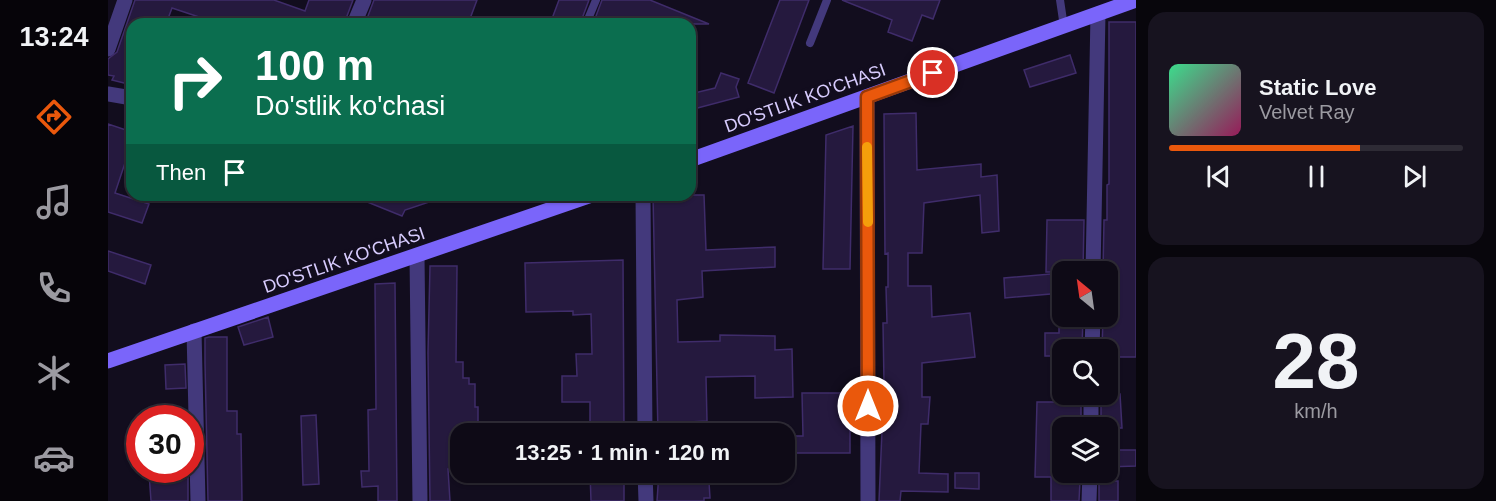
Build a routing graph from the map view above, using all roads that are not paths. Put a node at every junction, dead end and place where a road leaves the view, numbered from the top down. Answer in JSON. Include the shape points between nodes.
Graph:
{"nodes":[{"id":1,"x":125,"y":0,"type":"edge"},
{"id":2,"x":364,"y":0,"type":"edge"},
{"id":3,"x":596,"y":0,"type":"edge"},
{"id":4,"x":827,"y":0,"type":"edge"},
{"id":5,"x":1060,"y":0,"type":"edge"},
{"id":6,"x":1136,"y":0,"type":"edge"},
{"id":7,"x":1098,"y":14,"type":"junction"},
{"id":8,"x":356,"y":18,"type":"edge"},
{"id":9,"x":588,"y":18,"type":"edge"},
{"id":10,"x":1064,"y":27,"type":"junction"},
{"id":11,"x":810,"y":43,"type":"dead end"},
{"id":12,"x":108,"y":49,"type":"edge"},
{"id":13,"x":108,"y":94,"type":"edge"},
{"id":14,"x":126,"y":97,"type":"edge"},
{"id":15,"x":867,"y":97,"type":"junction"},
{"id":16,"x":696,"y":158,"type":"edge"},
{"id":17,"x":575,"y":201,"type":"edge"},
{"id":18,"x":643,"y":201,"type":"edge"},
{"id":19,"x":417,"y":257,"type":"junction"},
{"id":20,"x":1093,"y":261,"type":"edge"},
{"id":21,"x":194,"y":331,"type":"junction"},
{"id":22,"x":108,"y":361,"type":"edge"},
{"id":23,"x":645,"y":423,"type":"edge"},
{"id":24,"x":645,"y":483,"type":"edge"},
{"id":25,"x":1090,"y":483,"type":"edge"},
{"id":26,"x":198,"y":501,"type":"edge"},
{"id":27,"x":420,"y":501,"type":"edge"},
{"id":28,"x":646,"y":501,"type":"edge"},
{"id":29,"x":868,"y":501,"type":"edge"},
{"id":30,"x":1089,"y":501,"type":"edge"}],
"edges":[{"from":1,"to":12,"type":"street"},
{"from":2,"to":8,"type":"street"},
{"from":3,"to":9,"type":"lane"},
{"from":4,"to":11,"type":"lane"},
{"from":5,"to":10,"type":"lane"},
{"from":6,"to":7,"type":"street","name":"DO'STLIK KO'CHASI"},
{"from":7,"to":10,"type":"street","name":"DO'STLIK KO'CHASI"},
{"from":7,"to":20,"type":"street"},
{"from":10,"to":15,"type":"street","name":"DO'STLIK KO'CHASI"},
{"from":13,"to":14,"type":"street"},
{"from":15,"to":16,"type":"street","name":"DO'STLIK KO'CHASI"},
{"from":15,"to":29,"type":"street"},
{"from":17,"to":19,"type":"street","name":"DO'STLIK KO'CHASI"},
{"from":18,"to":23,"type":"street"},
{"from":19,"to":21,"type":"street","name":"DO'STLIK KO'CHASI"},
{"from":19,"to":27,"type":"street"},
{"from":21,"to":22,"type":"street","name":"DO'STLIK KO'CHASI"},
{"from":21,"to":26,"type":"street"},
{"from":24,"to":28,"type":"street"},
{"from":25,"to":30,"type":"street"}]}
